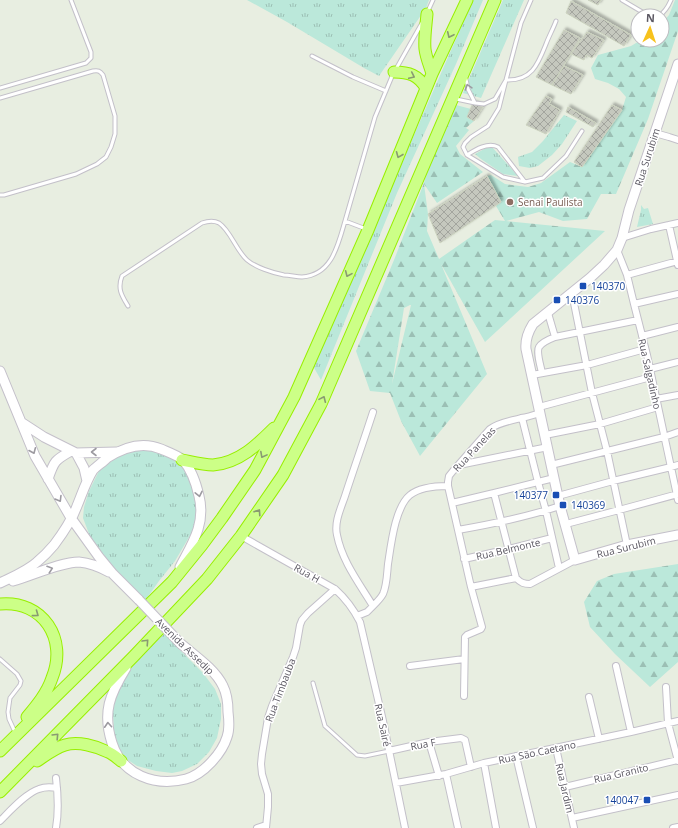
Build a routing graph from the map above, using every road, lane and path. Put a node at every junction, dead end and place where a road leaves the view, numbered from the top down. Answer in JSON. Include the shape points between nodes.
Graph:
{"nodes":[{"id":1,"x":71,"y":0,"type":"edge"},
{"id":2,"x":433,"y":0,"type":"edge"},
{"id":3,"x":467,"y":0,"type":"edge"},
{"id":4,"x":495,"y":0,"type":"edge"},
{"id":5,"x":531,"y":0,"type":"edge"},
{"id":6,"x":622,"y":0,"type":"edge"},
{"id":7,"x":636,"y":8,"type":"edge"},
{"id":8,"x":427,"y":14,"type":"junction"},
{"id":9,"x":556,"y":21,"type":"dead end"},
{"id":10,"x":312,"y":56,"type":"dead end"},
{"id":11,"x":678,"y":64,"type":"edge"},
{"id":12,"x":465,"y":70,"type":"junction"},
{"id":13,"x":394,"y":72,"type":"junction"},
{"id":14,"x":432,"y":74,"type":"junction"},
{"id":15,"x":506,"y":80,"type":"junction"},
{"id":16,"x":0,"y":88,"type":"edge"},
{"id":17,"x":426,"y":88,"type":"junction"},
{"id":18,"x":386,"y":91,"type":"junction"},
{"id":19,"x":0,"y":98,"type":"edge"},
{"id":20,"x":453,"y":98,"type":"junction"},
{"id":21,"x":475,"y":103,"type":"junction"},
{"id":22,"x":582,"y":131,"type":"dead end"},
{"id":23,"x":655,"y":133,"type":"junction"},
{"id":24,"x":678,"y":140,"type":"edge"},
{"id":25,"x":468,"y":155,"type":"junction"},
{"id":26,"x":525,"y":182,"type":"junction"},
{"id":27,"x":0,"y":195,"type":"edge"},
{"id":28,"x":345,"y":221,"type":"junction"},
{"id":29,"x":678,"y":223,"type":"edge"},
{"id":30,"x":669,"y":225,"type":"junction"},
{"id":31,"x":368,"y":230,"type":"junction"},
{"id":32,"x":622,"y":238,"type":"junction"},
{"id":33,"x":617,"y":250,"type":"junction"},
{"id":34,"x":678,"y":263,"type":"edge"},
{"id":35,"x":627,"y":275,"type":"junction"},
{"id":36,"x":572,"y":293,"type":"junction"},
{"id":37,"x":678,"y":294,"type":"edge"},
{"id":38,"x":634,"y":304,"type":"junction"},
{"id":39,"x":128,"y":306,"type":"dead end"},
{"id":40,"x":548,"y":313,"type":"junction"},
{"id":41,"x":638,"y":320,"type":"junction"},
{"id":42,"x":678,"y":328,"type":"edge"},
{"id":43,"x":580,"y":332,"type":"junction"},
{"id":44,"x":642,"y":336,"type":"junction"},
{"id":45,"x":555,"y":337,"type":"junction"},
{"id":46,"x":645,"y":349,"type":"junction"},
{"id":47,"x":678,"y":362,"type":"edge"},
{"id":48,"x":587,"y":365,"type":"junction"},
{"id":49,"x":650,"y":369,"type":"junction"},
{"id":50,"x":0,"y":371,"type":"edge"},
{"id":51,"x":542,"y":373,"type":"junction"},
{"id":52,"x":532,"y":375,"type":"junction"},
{"id":53,"x":651,"y":377,"type":"junction"},
{"id":54,"x":592,"y":393,"type":"junction"},
{"id":55,"x":678,"y":395,"type":"edge"},
{"id":56,"x":656,"y":399,"type":"junction"},
{"id":57,"x":658,"y":407,"type":"junction"},
{"id":58,"x":540,"y":410,"type":"junction"},
{"id":59,"x":373,"y":412,"type":"dead end"},
{"id":60,"x":522,"y":418,"type":"junction"},
{"id":61,"x":282,"y":421,"type":"junction"},
{"id":62,"x":21,"y":422,"type":"junction"},
{"id":63,"x":600,"y":424,"type":"junction"},
{"id":64,"x":678,"y":432,"type":"edge"},
{"id":65,"x":545,"y":435,"type":"junction"},
{"id":66,"x":664,"y":437,"type":"junction"},
{"id":67,"x":548,"y":447,"type":"junction"},
{"id":68,"x":531,"y":451,"type":"junction"},
{"id":69,"x":607,"y":451,"type":"junction"},
{"id":70,"x":74,"y":452,"type":"junction"},
{"id":71,"x":117,"y":452,"type":"junction"},
{"id":72,"x":182,"y":460,"type":"junction"},
{"id":73,"x":459,"y":465,"type":"junction"},
{"id":74,"x":551,"y":465,"type":"junction"},
{"id":75,"x":678,"y":465,"type":"edge"},
{"id":76,"x":671,"y":467,"type":"junction"},
{"id":77,"x":554,"y":478,"type":"junction"},
{"id":78,"x":48,"y":479,"type":"junction"},
{"id":79,"x":88,"y":481,"type":"junction"},
{"id":80,"x":613,"y":481,"type":"junction"},
{"id":81,"x":538,"y":482,"type":"junction"},
{"id":82,"x":448,"y":486,"type":"junction"},
{"id":83,"x":494,"y":493,"type":"junction"},
{"id":84,"x":558,"y":496,"type":"junction"},
{"id":85,"x":678,"y":496,"type":"edge"},
{"id":86,"x":452,"y":502,"type":"junction"},
{"id":87,"x":560,"y":506,"type":"junction"},
{"id":88,"x":546,"y":510,"type":"junction"},
{"id":89,"x":619,"y":510,"type":"junction"},
{"id":90,"x":71,"y":518,"type":"junction"},
{"id":91,"x":502,"y":522,"type":"junction"},
{"id":92,"x":566,"y":524,"type":"junction"},
{"id":93,"x":458,"y":530,"type":"junction"},
{"id":94,"x":678,"y":535,"type":"edge"},
{"id":95,"x":241,"y":536,"type":"junction"},
{"id":96,"x":552,"y":538,"type":"junction"},
{"id":97,"x":627,"y":545,"type":"junction"},
{"id":98,"x":509,"y":549,"type":"junction"},
{"id":99,"x":464,"y":559,"type":"junction"},
{"id":100,"x":575,"y":560,"type":"junction"},
{"id":101,"x":559,"y":568,"type":"junction"},
{"id":102,"x":113,"y":574,"type":"junction"},
{"id":103,"x":516,"y":578,"type":"junction"},
{"id":104,"x":172,"y":582,"type":"junction"},
{"id":105,"x":0,"y":584,"type":"edge"},
{"id":106,"x":470,"y":587,"type":"junction"},
{"id":107,"x":335,"y":589,"type":"junction"},
{"id":108,"x":0,"y":604,"type":"edge"},
{"id":109,"x":374,"y":606,"type":"junction"},
{"id":110,"x":358,"y":619,"type":"junction"},
{"id":111,"x":134,"y":656,"type":"junction"},
{"id":112,"x":0,"y":659,"type":"edge"},
{"id":113,"x":464,"y":659,"type":"junction"},
{"id":114,"x":410,"y":666,"type":"dead end"},
{"id":115,"x":616,"y":666,"type":"dead end"},
{"id":116,"x":313,"y":683,"type":"dead end"},
{"id":117,"x":666,"y":687,"type":"dead end"},
{"id":118,"x":464,"y":696,"type":"dead end"},
{"id":119,"x":589,"y":697,"type":"dead end"},
{"id":120,"x":678,"y":721,"type":"edge"},
{"id":121,"x":668,"y":723,"type":"junction"},
{"id":122,"x":631,"y":732,"type":"junction"},
{"id":123,"x":15,"y":734,"type":"junction"},
{"id":124,"x":599,"y":739,"type":"junction"},
{"id":125,"x":429,"y":742,"type":"junction"},
{"id":126,"x":4,"y":747,"type":"edge"},
{"id":127,"x":556,"y":748,"type":"junction"},
{"id":128,"x":389,"y":751,"type":"junction"},
{"id":129,"x":516,"y":756,"type":"junction"},
{"id":130,"x":121,"y":761,"type":"junction"},
{"id":131,"x":678,"y":761,"type":"edge"},
{"id":132,"x":484,"y":763,"type":"junction"},
{"id":133,"x":471,"y":767,"type":"junction"},
{"id":134,"x":442,"y":775,"type":"junction"},
{"id":135,"x":56,"y":778,"type":"dead end"},
{"id":136,"x":396,"y":783,"type":"junction"},
{"id":137,"x":9,"y":784,"type":"junction"},
{"id":138,"x":565,"y":787,"type":"junction"},
{"id":139,"x":57,"y":788,"type":"junction"},
{"id":140,"x":0,"y":792,"type":"edge"},
{"id":141,"x":678,"y":795,"type":"edge"},
{"id":142,"x":572,"y":818,"type":"junction"},
{"id":143,"x":0,"y":821,"type":"edge"},
{"id":144,"x":266,"y":827,"type":"edge"},
{"id":145,"x":678,"y":827,"type":"edge"},
{"id":146,"x":56,"y":828,"type":"edge"},
{"id":147,"x":257,"y":828,"type":"edge"},
{"id":148,"x":405,"y":828,"type":"edge"},
{"id":149,"x":458,"y":828,"type":"edge"},
{"id":150,"x":496,"y":828,"type":"edge"},
{"id":151,"x":533,"y":828,"type":"edge"},
{"id":152,"x":574,"y":828,"type":"edge"},
{"id":153,"x":673,"y":828,"type":"edge"}],
"edges":[{"from":1,"to":16,"type":"lane","via":[[91,58],[86,63]]},
{"from":2,"to":8,"type":"lane"},
{"from":3,"to":14,"type":"highway","one_way":true},
{"from":4,"to":12,"type":"highway"},
{"from":5,"to":15,"type":"lane","via":[[521,23]]},
{"from":6,"to":7,"type":"lane"},
{"from":8,"to":13,"type":"lane"},
{"from":8,"to":14,"type":"highway","via":[[425,48]]},
{"from":9,"to":15,"type":"lane","via":[[534,70],[521,79]]},
{"from":10,"to":18,"type":"lane","via":[[353,78]]},
{"from":11,"to":23,"type":"main road","name":"Rua Surubim"},
{"from":12,"to":20,"type":"highway"},
{"from":21,"to":12,"type":"lane","one_way":true,"via":[[468,89]]},
{"from":13,"to":17,"type":"highway","one_way":true,"via":[[412,74]]},
{"from":13,"to":18,"type":"lane"},
{"from":14,"to":17,"type":"highway"},
{"from":15,"to":21,"type":"lane","via":[[495,99],[484,104]]},
{"from":15,"to":25,"type":"lane","via":[[498,108],[488,126],[465,143],[463,147]]},
{"from":17,"to":31,"type":"highway","one_way":true},
{"from":18,"to":28,"type":"lane","via":[[375,117]]},
{"from":19,"to":27,"type":"lane","via":[[98,70],[103,75],[114,116],[115,134],[106,156],[97,164],[76,174]]},
{"from":20,"to":21,"type":"lane"},
{"from":95,"to":20,"type":"highway","one_way":true,"via":[[283,475],[321,404]]},
{"from":22,"to":26,"type":"lane","via":[[566,156],[543,178]]},
{"from":23,"to":24,"type":"street"},
{"from":23,"to":32,"type":"main road","name":"Rua Surubim"},
{"from":25,"to":26,"type":"lane","via":[[503,177]]},
{"from":25,"to":26,"type":"lane","via":[[486,146],[498,147]]},
{"from":28,"to":31,"type":"lane"},
{"from":28,"to":39,"type":"lane","via":[[329,264],[315,274],[300,277],[278,274],[248,261],[224,226],[212,221],[202,224],[122,276],[121,293]]},
{"from":29,"to":30,"type":"street"},
{"from":30,"to":32,"type":"street"},
{"from":30,"to":34,"type":"street"},
{"from":31,"to":61,"type":"highway","one_way":true},
{"from":32,"to":33,"type":"main road","name":"Rua Surubim"},
{"from":33,"to":35,"type":"street","name":"Rua Salgadinho"},
{"from":33,"to":36,"type":"main road"},
{"from":34,"to":35,"type":"street"},
{"from":35,"to":38,"type":"street","name":"Rua Salgadinho"},
{"from":36,"to":40,"type":"main road"},
{"from":36,"to":43,"type":"street"},
{"from":37,"to":38,"type":"street"},
{"from":38,"to":41,"type":"street","name":"Rua Salgadinho"},
{"from":40,"to":45,"type":"street"},
{"from":40,"to":52,"type":"main road","via":[[533,324],[526,337]]},
{"from":41,"to":43,"type":"street"},
{"from":41,"to":44,"type":"street","name":"Rua Salgadinho"},
{"from":42,"to":44,"type":"street"},
{"from":43,"to":45,"type":"street"},
{"from":43,"to":48,"type":"street"},
{"from":44,"to":46,"type":"street","name":"Rua Salgadinho"},
{"from":45,"to":51,"type":"street","via":[[538,349]]},
{"from":46,"to":48,"type":"street"},
{"from":46,"to":49,"type":"street","name":"Rua Salgadinho"},
{"from":47,"to":49,"type":"street"},
{"from":48,"to":51,"type":"street"},
{"from":48,"to":54,"type":"street"},
{"from":49,"to":53,"type":"street","name":"Rua Salgadinho"},
{"from":50,"to":62,"type":"main road","name":"Avenida Assedip"},
{"from":51,"to":52,"type":"street"},
{"from":52,"to":58,"type":"main road"},
{"from":53,"to":54,"type":"street","name":"Rua Panelas"},
{"from":53,"to":56,"type":"street","name":"Rua Salgadinho"},
{"from":54,"to":58,"type":"street","name":"Rua Panelas"},
{"from":54,"to":63,"type":"street"},
{"from":55,"to":56,"type":"street"},
{"from":56,"to":57,"type":"street","name":"Rua Salgadinho"},
{"from":57,"to":63,"type":"street"},
{"from":57,"to":66,"type":"street","name":"Rua Salgadinho"},
{"from":58,"to":60,"type":"street","name":"Rua Panelas"},
{"from":58,"to":65,"type":"main road"},
{"from":59,"to":109,"type":"street","via":[[349,481],[336,529],[343,556]]},
{"from":60,"to":68,"type":"street"},
{"from":60,"to":73,"type":"street","name":"Rua Panelas","via":[[494,426]]},
{"from":61,"to":72,"type":"highway","via":[[257,445],[234,460],[213,465]]},
{"from":61,"to":104,"type":"highway","one_way":true,"via":[[256,470]]},
{"from":62,"to":70,"type":"main road"},
{"from":62,"to":78,"type":"main road","name":"Avenida Assedip","one_way":true},
{"from":63,"to":65,"type":"street"},
{"from":63,"to":69,"type":"street"},
{"from":64,"to":66,"type":"street"},
{"from":65,"to":67,"type":"main road"},
{"from":66,"to":69,"type":"street"},
{"from":66,"to":76,"type":"street","name":"Rua Salgadinho"},
{"from":67,"to":68,"type":"street"},
{"from":67,"to":74,"type":"main road"},
{"from":68,"to":73,"type":"street"},
{"from":68,"to":81,"type":"street"},
{"from":69,"to":74,"type":"street"},
{"from":69,"to":80,"type":"street"},
{"from":71,"to":70,"type":"main road","one_way":true},
{"from":70,"to":78,"type":"main road","via":[[54,462]]},
{"from":70,"to":79,"type":"main road","via":[[84,468]]},
{"from":71,"to":72,"type":"main road","via":[[133,446],[149,446],[157,447]]},
{"from":71,"to":79,"type":"main road","via":[[94,470]]},
{"from":72,"to":104,"type":"main road","one_way":true,"via":[[197,485],[201,514],[194,542]]},
{"from":73,"to":82,"type":"street","name":"Rua Panelas","via":[[449,476]]},
{"from":74,"to":77,"type":"main road"},
{"from":75,"to":76,"type":"street"},
{"from":76,"to":80,"type":"street"},
{"from":76,"to":85,"type":"street","name":"Rua Salgadinho"},
{"from":77,"to":81,"type":"street"},
{"from":77,"to":84,"type":"main road"},
{"from":78,"to":90,"type":"main road","name":"Avenida Assedip","one_way":true},
{"from":79,"to":90,"type":"main road"},
{"from":80,"to":84,"type":"street"},
{"from":80,"to":89,"type":"street"},
{"from":81,"to":83,"type":"street"},
{"from":81,"to":88,"type":"street"},
{"from":82,"to":86,"type":"street"},
{"from":82,"to":109,"type":"street","via":[[415,492],[403,503],[395,524],[385,589]]},
{"from":83,"to":86,"type":"street"},
{"from":83,"to":91,"type":"street"},
{"from":84,"to":87,"type":"main road"},
{"from":85,"to":89,"type":"street"},
{"from":86,"to":93,"type":"street"},
{"from":87,"to":88,"type":"street"},
{"from":87,"to":92,"type":"main road"},
{"from":88,"to":91,"type":"street"},
{"from":88,"to":96,"type":"street"},
{"from":89,"to":92,"type":"street"},
{"from":89,"to":97,"type":"street"},
{"from":90,"to":102,"type":"main road","name":"Avenida Assedip"},
{"from":90,"to":105,"type":"main road","via":[[61,536],[37,563]]},
{"from":91,"to":93,"type":"street"},
{"from":91,"to":98,"type":"street"},
{"from":92,"to":100,"type":"main road"},
{"from":93,"to":99,"type":"street"},
{"from":94,"to":97,"type":"main road","name":"Rua Surubim"},
{"from":95,"to":107,"type":"street","name":"Rua H"},
{"from":111,"to":95,"type":"highway","one_way":true,"via":[[206,579]]},
{"from":96,"to":98,"type":"street","name":"Rua Belmonte"},
{"from":96,"to":101,"type":"street"},
{"from":97,"to":100,"type":"main road","name":"Rua Surubim"},
{"from":98,"to":99,"type":"street","name":"Rua Belmonte"},
{"from":98,"to":103,"type":"street"},
{"from":99,"to":106,"type":"street"},
{"from":100,"to":101,"type":"street"},
{"from":101,"to":103,"type":"street","via":[[530,584],[521,583]]},
{"from":105,"to":102,"type":"main road","one_way":true,"via":[[57,566],[79,562],[99,566]]},
{"from":102,"to":130,"type":"main road","name":"Avenida Assedip","bridge":true,"via":[[180,643],[210,669],[227,697],[229,720],[228,735],[218,755],[198,773],[187,778],[157,781],[143,777]]},
{"from":103,"to":106,"type":"street"},
{"from":104,"to":126,"type":"highway"},
{"from":106,"to":113,"type":"street","via":[[482,627],[466,636]]},
{"from":107,"to":110,"type":"street","name":"Rua H","via":[[343,596]]},
{"from":107,"to":144,"type":"street","name":"Rua Timbauba","via":[[302,620],[296,648],[268,718],[261,764],[268,794]]},
{"from":108,"to":123,"type":"highway","one_way":true,"via":[[20,605],[36,612],[46,621],[54,634],[57,650],[53,678]]},
{"from":109,"to":110,"type":"street"},
{"from":110,"to":128,"type":"street","name":"Rua Sairé"},
{"from":130,"to":111,"type":"main road","name":"Avenida Assedip","one_way":true,"via":[[109,732],[110,699]]},
{"from":137,"to":111,"type":"highway","one_way":true},
{"from":112,"to":123,"type":"lane","via":[[21,681],[10,698],[8,712]]},
{"from":113,"to":114,"type":"street"},
{"from":113,"to":118,"type":"street"},
{"from":115,"to":122,"type":"street"},
{"from":116,"to":128,"type":"lane","via":[[325,726],[357,755]]},
{"from":117,"to":121,"type":"street"},
{"from":119,"to":124,"type":"street"},
{"from":120,"to":121,"type":"street","name":"Rua São Caetano"},
{"from":121,"to":122,"type":"street","name":"Rua São Caetano"},
{"from":121,"to":131,"type":"street"},
{"from":122,"to":124,"type":"street","name":"Rua São Caetano"},
{"from":123,"to":126,"type":"highway"},
{"from":124,"to":127,"type":"street","name":"Rua São Caetano"},
{"from":125,"to":128,"type":"street","name":"Rua F"},
{"from":125,"to":133,"type":"street","name":"Rua F","via":[[457,738],[465,740]]},
{"from":125,"to":134,"type":"street"},
{"from":127,"to":129,"type":"street","name":"Rua São Caetano"},
{"from":127,"to":138,"type":"street","name":"Rua Jardim"},
{"from":128,"to":136,"type":"street","name":"Rua Sairé"},
{"from":129,"to":132,"type":"street","name":"Rua São Caetano"},
{"from":129,"to":151,"type":"street"},
{"from":130,"to":137,"type":"highway","via":[[98,748],[83,744],[65,745],[38,760]]},
{"from":131,"to":138,"type":"street","name":"Rua Granito"},
{"from":132,"to":133,"type":"street","name":"Rua São Caetano"},
{"from":132,"to":150,"type":"street"},
{"from":133,"to":134,"type":"street","name":"Rua São Caetano"},
{"from":134,"to":136,"type":"street","name":"Rua São Caetano"},
{"from":134,"to":149,"type":"street"},
{"from":135,"to":139,"type":"street"},
{"from":136,"to":148,"type":"street","name":"Rua Sairé"},
{"from":137,"to":140,"type":"highway"},
{"from":138,"to":142,"type":"street","name":"Rua Jardim"},
{"from":139,"to":143,"type":"street","via":[[34,791]]},
{"from":139,"to":146,"type":"street","via":[[59,800]]},
{"from":141,"to":142,"type":"street"},
{"from":142,"to":152,"type":"street","name":"Rua Jardim"},
{"from":144,"to":147,"type":"street"},
{"from":145,"to":153,"type":"street"}]}
